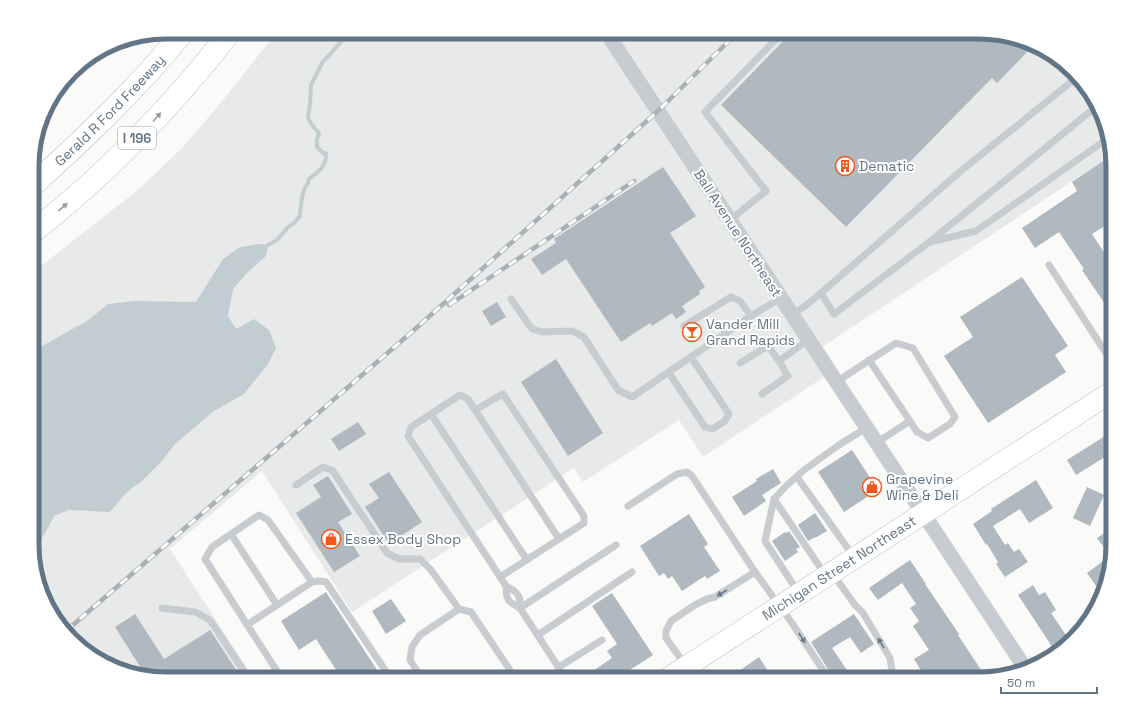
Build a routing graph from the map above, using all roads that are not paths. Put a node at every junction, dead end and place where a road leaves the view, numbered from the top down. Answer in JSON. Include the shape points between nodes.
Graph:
{"nodes":[{"id":1,"x":177,"y":39,"type":"edge"},
{"id":2,"x":224,"y":39,"type":"edge"},
{"id":3,"x":611,"y":39,"type":"edge"},
{"id":4,"x":775,"y":39,"type":"edge"},
{"id":5,"x":1073,"y":81,"type":"edge"},
{"id":6,"x":1093,"y":110,"type":"edge"},
{"id":7,"x":1104,"y":141,"type":"edge"},
{"id":8,"x":39,"y":179,"type":"edge"},
{"id":9,"x":730,"y":220,"type":"junction"},
{"id":10,"x":39,"y":227,"type":"edge"},
{"id":11,"x":928,"y":243,"type":"junction"},
{"id":12,"x":1049,"y":265,"type":"dead end"},
{"id":13,"x":820,"y":293,"type":"junction"},
{"id":14,"x":781,"y":298,"type":"junction"},
{"id":15,"x":511,"y":299,"type":"dead end"},
{"id":16,"x":792,"y":315,"type":"junction"},
{"id":17,"x":751,"y":316,"type":"junction"},
{"id":18,"x":684,"y":326,"type":"dead end"},
{"id":19,"x":808,"y":340,"type":"junction"},
{"id":20,"x":1106,"y":353,"type":"edge"},
{"id":21,"x":691,"y":357,"type":"junction"},
{"id":22,"x":869,"y":360,"type":"junction"},
{"id":23,"x":780,"y":361,"type":"junction"},
{"id":24,"x":740,"y":363,"type":"dead end"},
{"id":25,"x":669,"y":373,"type":"junction"},
{"id":26,"x":836,"y":382,"type":"junction"},
{"id":27,"x":762,"y":394,"type":"dead end"},
{"id":28,"x":1106,"y":396,"type":"edge"},
{"id":29,"x":475,"y":410,"type":"junction"},
{"id":30,"x":431,"y":414,"type":"junction"},
{"id":31,"x":910,"y":421,"type":"junction"},
{"id":32,"x":866,"y":428,"type":"junction"},
{"id":33,"x":876,"y":443,"type":"junction"},
{"id":34,"x":797,"y":477,"type":"junction"},
{"id":35,"x":296,"y":485,"type":"dead end"},
{"id":36,"x":774,"y":499,"type":"junction"},
{"id":37,"x":628,"y":506,"type":"dead end"},
{"id":38,"x":923,"y":514,"type":"junction"},
{"id":39,"x":231,"y":534,"type":"junction"},
{"id":40,"x":559,"y":539,"type":"junction"},
{"id":41,"x":616,"y":545,"type":"dead end"},
{"id":42,"x":855,"y":558,"type":"junction"},
{"id":43,"x":527,"y":560,"type":"junction"},
{"id":44,"x":632,"y":572,"type":"dead end"},
{"id":45,"x":755,"y":572,"type":"junction"},
{"id":46,"x":829,"y":574,"type":"junction"},
{"id":47,"x":500,"y":577,"type":"junction"},
{"id":48,"x":312,"y":582,"type":"junction"},
{"id":49,"x":506,"y":586,"type":"junction"},
{"id":50,"x":799,"y":594,"type":"junction"},
{"id":51,"x":277,"y":605,"type":"junction"},
{"id":52,"x":780,"y":606,"type":"junction"},
{"id":53,"x":162,"y":608,"type":"dead end"},
{"id":54,"x":520,"y":608,"type":"junction"},
{"id":55,"x":459,"y":609,"type":"junction"},
{"id":56,"x":247,"y":625,"type":"junction"},
{"id":57,"x":538,"y":635,"type":"junction"},
{"id":58,"x":602,"y":640,"type":"dead end"},
{"id":59,"x":1022,"y":664,"type":"edge"},
{"id":60,"x":559,"y":667,"type":"junction"},
{"id":61,"x":244,"y":672,"type":"edge"},
{"id":62,"x":277,"y":672,"type":"edge"},
{"id":63,"x":386,"y":672,"type":"edge"},
{"id":64,"x":418,"y":672,"type":"edge"},
{"id":65,"x":511,"y":672,"type":"edge"},
{"id":66,"x":562,"y":672,"type":"edge"},
{"id":67,"x":691,"y":672,"type":"edge"},
{"id":68,"x":824,"y":672,"type":"edge"},
{"id":69,"x":892,"y":672,"type":"edge"}],
"edges":[{"from":1,"to":8,"type":"highway","name":"Gerald R Ford Freeway","number":"I 196","via":[[106,117]]},
{"from":10,"to":2,"type":"highway","number":"I 196","one_way":true,"via":[[125,150],[179,93]]},
{"from":3,"to":9,"type":"street","name":"Ball Avenue Northeast"},
{"from":4,"to":9,"type":"lane","via":[[705,112],[766,191]]},
{"from":5,"to":13,"type":"lane","via":[[962,170]]},
{"from":6,"to":11,"type":"lane"},
{"from":7,"to":11,"type":"lane","via":[[976,231]]},
{"from":9,"to":14,"type":"street","name":"Ball Avenue Northeast"},
{"from":11,"to":13,"type":"lane","via":[[834,314]]},
{"from":12,"to":20,"type":"lane"},
{"from":13,"to":16,"type":"lane"},
{"from":14,"to":16,"type":"street","name":"Ball Avenue Northeast"},
{"from":14,"to":17,"type":"lane"},
{"from":15,"to":25,"type":"lane","via":[[532,329],[542,332],[572,331],[584,337],[618,390],[632,397]]},
{"from":16,"to":19,"type":"street","name":"Ball Avenue Northeast"},
{"from":17,"to":18,"type":"lane","via":[[740,301],[731,297]]},
{"from":17,"to":21,"type":"lane"},
{"from":19,"to":23,"type":"lane"},
{"from":19,"to":26,"type":"street","name":"Ball Avenue Northeast"},
{"from":21,"to":25,"type":"lane"},
{"from":21,"to":25,"type":"lane","via":[[729,414],[725,421],[712,429],[705,427]]},
{"from":22,"to":26,"type":"lane"},
{"from":22,"to":31,"type":"lane"},
{"from":22,"to":31,"type":"lane","via":[[896,343],[913,348],[955,417],[950,424],[928,438],[917,432]]},
{"from":23,"to":24,"type":"lane","via":[[768,346]]},
{"from":23,"to":27,"type":"lane","via":[[788,376]]},
{"from":26,"to":32,"type":"street","name":"Ball Avenue Northeast"},
{"from":28,"to":38,"type":"main road","name":"Michigan Street Northeast"},
{"from":29,"to":30,"type":"lane","via":[[468,399],[460,395]]},
{"from":29,"to":40,"type":"lane"},
{"from":29,"to":40,"type":"lane","via":[[503,394],[584,516],[584,522]]},
{"from":30,"to":43,"type":"lane"},
{"from":30,"to":47,"type":"lane","via":[[411,427],[408,436]]},
{"from":31,"to":33,"type":"lane"},
{"from":32,"to":33,"type":"street","name":"Ball Avenue Northeast"},
{"from":32,"to":34,"type":"lane"},
{"from":33,"to":38,"type":"street","name":"Ball Avenue Northeast"},
{"from":34,"to":36,"type":"lane"},
{"from":34,"to":42,"type":"lane"},
{"from":35,"to":55,"type":"lane","via":[[323,467],[334,471],[387,553],[399,559],[420,559]]},
{"from":36,"to":46,"type":"lane"},
{"from":36,"to":50,"type":"lane","via":[[765,541]]},
{"from":37,"to":45,"type":"lane","via":[[677,474],[687,472]]},
{"from":38,"to":42,"type":"main road","name":"Michigan Street Northeast"},
{"from":38,"to":59,"type":"street","name":"Ball Avenue Northeast"},
{"from":39,"to":48,"type":"lane","via":[[259,515],[268,520]]},
{"from":39,"to":51,"type":"lane"},
{"from":39,"to":56,"type":"lane","via":[[212,547],[205,560]]},
{"from":40,"to":43,"type":"lane"},
{"from":41,"to":54,"type":"lane"},
{"from":42,"to":46,"type":"main road","name":"Michigan Street Northeast"},
{"from":43,"to":47,"type":"lane"},
{"from":44,"to":57,"type":"lane"},
{"from":45,"to":52,"type":"lane"},
{"from":45,"to":67,"type":"lane","one_way":true,"via":[[671,620],[666,638]]},
{"from":46,"to":50,"type":"main road","name":"Michigan Street Northeast"},
{"from":69,"to":46,"type":"lane","one_way":true,"via":[[890,658],[863,613]]},
{"from":47,"to":49,"type":"lane"},
{"from":48,"to":51,"type":"lane"},
{"from":48,"to":63,"type":"lane","via":[[326,582]]},
{"from":49,"to":54,"type":"lane","via":[[506,596],[510,603]]},
{"from":49,"to":54,"type":"lane","via":[[515,591],[521,599]]},
{"from":50,"to":52,"type":"main road","name":"Michigan Street Northeast"},
{"from":51,"to":56,"type":"lane"},
{"from":52,"to":67,"type":"main road","name":"Michigan Street Northeast"},
{"from":52,"to":68,"type":"lane","one_way":true},
{"from":53,"to":61,"type":"lane","via":[[195,612],[210,620]]},
{"from":54,"to":57,"type":"lane"},
{"from":55,"to":64,"type":"lane","via":[[420,635],[412,647],[410,660]]},
{"from":55,"to":65,"type":"lane","via":[[471,612]]},
{"from":56,"to":62,"type":"lane"},
{"from":57,"to":60,"type":"lane"},
{"from":58,"to":60,"type":"lane"},
{"from":60,"to":66,"type":"lane"}]}
